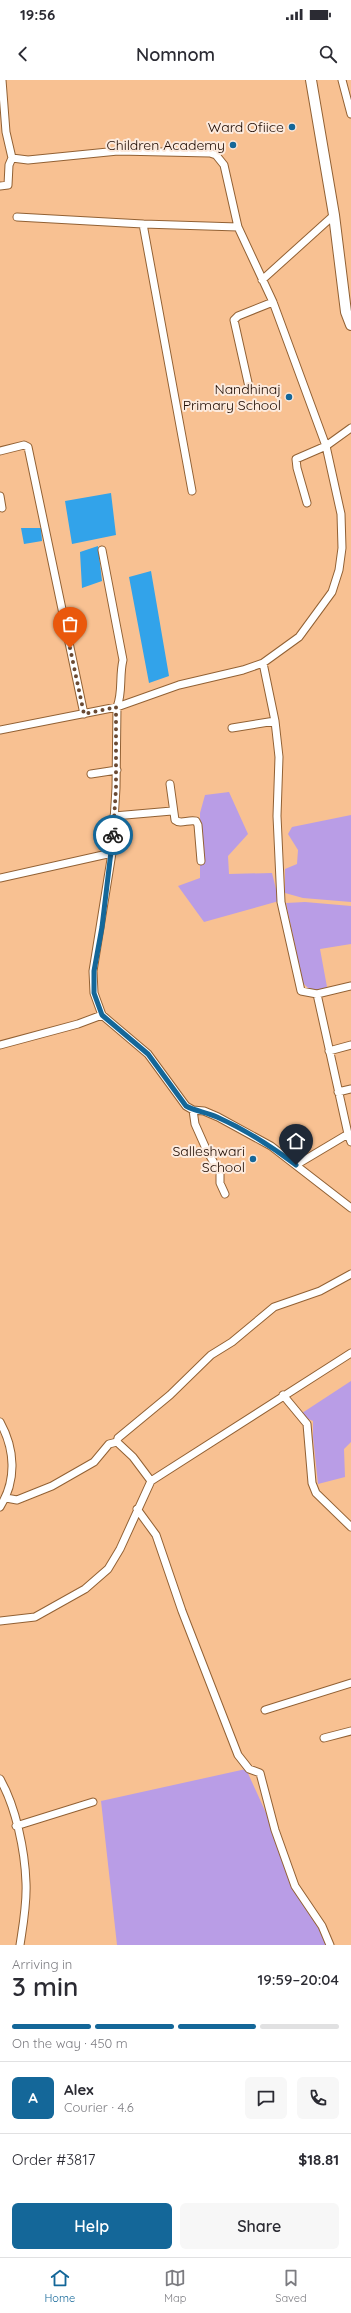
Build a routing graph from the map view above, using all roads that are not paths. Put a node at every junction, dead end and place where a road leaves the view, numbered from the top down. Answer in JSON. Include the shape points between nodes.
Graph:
{"nodes":[{"id":1,"x":2,"y":80,"type":"edge"},
{"id":2,"x":311,"y":80,"type":"edge"},
{"id":3,"x":342,"y":80,"type":"edge"},
{"id":4,"x":2,"y":96,"type":"edge"},
{"id":5,"x":351,"y":114,"type":"edge"},
{"id":6,"x":12,"y":158,"type":"junction"},
{"id":7,"x":0,"y":186,"type":"edge"},
{"id":8,"x":334,"y":215,"type":"junction"},
{"id":9,"x":17,"y":217,"type":"dead end"},
{"id":10,"x":143,"y":224,"type":"junction"},
{"id":11,"x":238,"y":227,"type":"junction"},
{"id":12,"x":262,"y":280,"type":"junction"},
{"id":13,"x":273,"y":302,"type":"junction"},
{"id":14,"x":351,"y":325,"type":"edge"},
{"id":15,"x":249,"y":387,"type":"dead end"},
{"id":16,"x":351,"y":428,"type":"edge"},
{"id":17,"x":326,"y":446,"type":"junction"},
{"id":18,"x":0,"y":451,"type":"edge"},
{"id":19,"x":192,"y":491,"type":"dead end"},
{"id":20,"x":0,"y":496,"type":"edge"},
{"id":21,"x":307,"y":503,"type":"dead end"},
{"id":22,"x":2,"y":508,"type":"dead end"},
{"id":23,"x":102,"y":550,"type":"dead end"},
{"id":24,"x":263,"y":662,"type":"junction"},
{"id":25,"x":116,"y":707,"type":"junction"},
{"id":26,"x":84,"y":714,"type":"junction"},
{"id":27,"x":275,"y":721,"type":"junction"},
{"id":28,"x":232,"y":728,"type":"dead end"},
{"id":29,"x":0,"y":730,"type":"edge"},
{"id":30,"x":117,"y":770,"type":"junction"},
{"id":31,"x":91,"y":774,"type":"dead end"},
{"id":32,"x":170,"y":784,"type":"dead end"},
{"id":33,"x":172,"y":811,"type":"junction"},
{"id":34,"x":114,"y":816,"type":"junction"},
{"id":35,"x":112,"y":853,"type":"junction"},
{"id":36,"x":201,"y":861,"type":"dead end"},
{"id":37,"x":0,"y":878,"type":"edge"},
{"id":38,"x":351,"y":986,"type":"edge"},
{"id":39,"x":317,"y":994,"type":"junction"},
{"id":40,"x":102,"y":1015,"type":"junction"},
{"id":41,"x":0,"y":1045,"type":"edge"},
{"id":42,"x":351,"y":1045,"type":"edge"},
{"id":43,"x":329,"y":1051,"type":"junction"},
{"id":44,"x":351,"y":1089,"type":"edge"},
{"id":45,"x":338,"y":1092,"type":"junction"},
{"id":46,"x":193,"y":1110,"type":"junction"},
{"id":47,"x":348,"y":1134,"type":"junction"},
{"id":48,"x":351,"y":1142,"type":"edge"},
{"id":49,"x":296,"y":1165,"type":"junction"},
{"id":50,"x":225,"y":1194,"type":"dead end"},
{"id":51,"x":351,"y":1208,"type":"edge"},
{"id":52,"x":351,"y":1274,"type":"edge"},
{"id":53,"x":351,"y":1353,"type":"edge"},
{"id":54,"x":283,"y":1395,"type":"junction"},
{"id":55,"x":0,"y":1422,"type":"edge"},
{"id":56,"x":117,"y":1442,"type":"junction"},
{"id":57,"x":151,"y":1481,"type":"junction"},
{"id":58,"x":6,"y":1498,"type":"junction"},
{"id":59,"x":0,"y":1507,"type":"edge"},
{"id":60,"x":137,"y":1509,"type":"junction"},
{"id":61,"x":351,"y":1527,"type":"edge"},
{"id":62,"x":0,"y":1621,"type":"edge"},
{"id":63,"x":351,"y":1683,"type":"edge"},
{"id":64,"x":265,"y":1710,"type":"dead end"},
{"id":65,"x":351,"y":1730,"type":"edge"},
{"id":66,"x":324,"y":1738,"type":"dead end"},
{"id":67,"x":0,"y":1779,"type":"edge"},
{"id":68,"x":93,"y":1802,"type":"dead end"},
{"id":69,"x":16,"y":1826,"type":"junction"},
{"id":70,"x":20,"y":1945,"type":"edge"},
{"id":71,"x":330,"y":1945,"type":"edge"}],
"edges":[{"from":1,"to":4,"type":"street"},
{"from":2,"to":8,"type":"street"},
{"from":3,"to":5,"type":"street"},
{"from":4,"to":6,"type":"street"},
{"from":6,"to":7,"type":"street","via":[[8,185]]},
{"from":6,"to":11,"type":"street","via":[[28,160],[118,151],[210,153],[216,155],[224,165]]},
{"from":8,"to":12,"type":"street"},
{"from":8,"to":14,"type":"street","via":[[346,312]]},
{"from":9,"to":10,"type":"street"},
{"from":10,"to":11,"type":"street"},
{"from":10,"to":19,"type":"street"},
{"from":11,"to":12,"type":"street"},
{"from":12,"to":13,"type":"street"},
{"from":13,"to":15,"type":"street","via":[[234,320]]},
{"from":13,"to":17,"type":"street"},
{"from":16,"to":17,"type":"street"},
{"from":17,"to":21,"type":"street","via":[[296,460]]},
{"from":17,"to":24,"type":"street","via":[[341,514],[342,548],[339,570],[332,592],[299,637]]},
{"from":18,"to":26,"type":"street","via":[[24,445],[28,447]]},
{"from":20,"to":22,"type":"street"},
{"from":23,"to":25,"type":"street","via":[[123,660],[120,673],[121,696]]},
{"from":24,"to":25,"type":"street","via":[[243,670],[179,685]]},
{"from":24,"to":27,"type":"street"},
{"from":25,"to":26,"type":"street"},
{"from":25,"to":30,"type":"street"},
{"from":26,"to":29,"type":"street"},
{"from":27,"to":28,"type":"street"},
{"from":27,"to":39,"type":"street","via":[[279,757],[277,816],[281,902],[301,991]]},
{"from":30,"to":31,"type":"street"},
{"from":30,"to":34,"type":"street"},
{"from":32,"to":33,"type":"street"},
{"from":33,"to":34,"type":"street"},
{"from":33,"to":36,"type":"street","via":[[176,821],[196,821]]},
{"from":34,"to":35,"type":"street"},
{"from":35,"to":37,"type":"street"},
{"from":35,"to":40,"type":"street","via":[[94,971],[94,993]]},
{"from":38,"to":39,"type":"street"},
{"from":39,"to":43,"type":"street"},
{"from":40,"to":41,"type":"street"},
{"from":40,"to":46,"type":"street","via":[[148,1054],[186,1106]]},
{"from":42,"to":43,"type":"street"},
{"from":43,"to":45,"type":"street"},
{"from":44,"to":45,"type":"street"},
{"from":45,"to":47,"type":"street"},
{"from":46,"to":49,"type":"street","via":[[204,1111],[250,1133]]},
{"from":46,"to":50,"type":"street","via":[[195,1124],[220,1173],[220,1182]]},
{"from":47,"to":48,"type":"street"},
{"from":47,"to":49,"type":"street"},
{"from":49,"to":51,"type":"street"},
{"from":52,"to":56,"type":"street","via":[[320,1291],[274,1307],[232,1342],[211,1355],[170,1395],[118,1438]]},
{"from":53,"to":54,"type":"street"},
{"from":54,"to":57,"type":"street"},
{"from":54,"to":61,"type":"street","via":[[308,1424],[312,1483],[316,1493]]},
{"from":55,"to":58,"type":"street","via":[[12,1455],[13,1476]]},
{"from":56,"to":57,"type":"street","via":[[133,1457]]},
{"from":56,"to":58,"type":"street","via":[[109,1444],[94,1462],[52,1486],[17,1500]]},
{"from":57,"to":60,"type":"street"},
{"from":58,"to":59,"type":"street"},
{"from":60,"to":62,"type":"street","via":[[120,1549],[108,1569],[85,1589],[36,1617]]},
{"from":60,"to":71,"type":"street","via":[[156,1536],[238,1755],[249,1769],[260,1773],[275,1830],[295,1886],[322,1926]]},
{"from":63,"to":64,"type":"street"},
{"from":65,"to":66,"type":"street"},
{"from":67,"to":69,"type":"street","via":[[11,1802]]},
{"from":68,"to":69,"type":"street"},
{"from":69,"to":70,"type":"street","via":[[26,1884]]}]}
